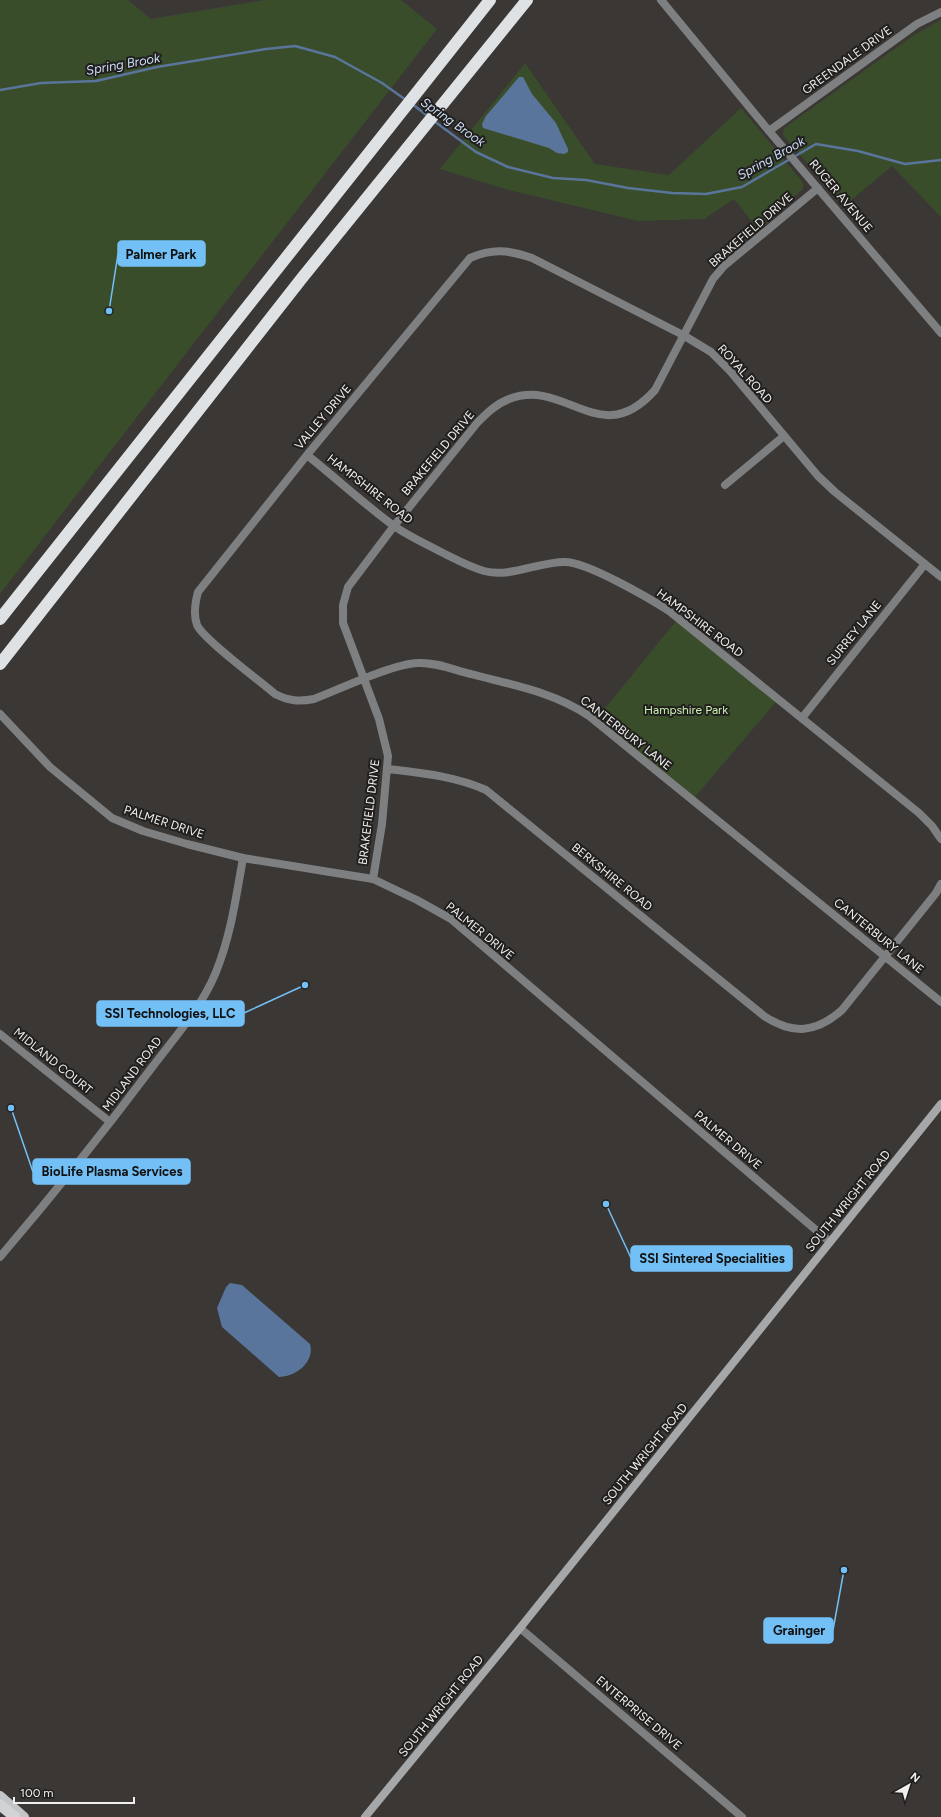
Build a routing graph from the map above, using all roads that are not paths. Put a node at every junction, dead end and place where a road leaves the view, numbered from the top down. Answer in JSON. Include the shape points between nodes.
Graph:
{"nodes":[{"id":1,"x":490,"y":0,"type":"edge"},
{"id":2,"x":527,"y":0,"type":"edge"},
{"id":3,"x":661,"y":0,"type":"edge"},
{"id":4,"x":941,"y":12,"type":"edge"},
{"id":5,"x":769,"y":131,"type":"junction"},
{"id":6,"x":818,"y":188,"type":"junction"},
{"id":7,"x":491,"y":250,"type":"joint"},
{"id":8,"x":941,"y":333,"type":"edge"},
{"id":9,"x":683,"y":336,"type":"junction"},
{"id":10,"x":784,"y":436,"type":"junction"},
{"id":11,"x":307,"y":455,"type":"junction"},
{"id":12,"x":724,"y":485,"type":"dead end"},
{"id":13,"x":394,"y":526,"type":"junction"},
{"id":14,"x":925,"y":564,"type":"junction"},
{"id":15,"x":941,"y":577,"type":"edge"},
{"id":16,"x":195,"y":615,"type":"joint"},
{"id":17,"x":0,"y":619,"type":"edge"},
{"id":18,"x":0,"y":664,"type":"edge"},
{"id":19,"x":364,"y":680,"type":"junction"},
{"id":20,"x":0,"y":714,"type":"edge"},
{"id":21,"x":802,"y":718,"type":"junction"},
{"id":22,"x":388,"y":769,"type":"junction"},
{"id":23,"x":941,"y":839,"type":"edge"},
{"id":24,"x":243,"y":858,"type":"junction"},
{"id":25,"x":373,"y":879,"type":"junction"},
{"id":26,"x":941,"y":884,"type":"edge"},
{"id":27,"x":885,"y":956,"type":"junction"},
{"id":28,"x":941,"y":1002,"type":"edge"},
{"id":29,"x":0,"y":1034,"type":"edge"},
{"id":30,"x":941,"y":1104,"type":"edge"},
{"id":31,"x":110,"y":1122,"type":"junction"},
{"id":32,"x":830,"y":1242,"type":"junction"},
{"id":33,"x":0,"y":1257,"type":"edge"},
{"id":34,"x":520,"y":1628,"type":"junction"},
{"id":35,"x":0,"y":1796,"type":"edge"},
{"id":36,"x":0,"y":1804,"type":"edge"},
{"id":37,"x":15,"y":1817,"type":"edge"},
{"id":38,"x":24,"y":1817,"type":"edge"},
{"id":39,"x":365,"y":1817,"type":"edge"},
{"id":40,"x":742,"y":1817,"type":"edge"}],
"edges":[{"from":1,"to":17,"type":"highway"},
{"from":2,"to":18,"type":"highway","via":[[302,278]]},
{"from":3,"to":5,"type":"street","name":"RUGER AVENUE"},
{"from":4,"to":5,"type":"street","name":"GREENDALE DRIVE","via":[[917,24]]},
{"from":5,"to":6,"type":"street","name":"RUGER AVENUE"},
{"from":6,"to":8,"type":"street","name":"RUGER AVENUE"},
{"from":6,"to":9,"type":"street","name":"BRAKEFIELD DRIVE","via":[[724,266],[706,292]]},
{"from":7,"to":9,"type":"street","name":"ROYAL ROAD","via":[[515,252],[532,258]]},
{"from":7,"to":11,"type":"street","name":"VALLEY DRIVE","via":[[470,258]]},
{"from":9,"to":10,"type":"street","name":"ROYAL ROAD","via":[[711,352]]},
{"from":9,"to":13,"type":"street","name":"BRAKEFIELD DRIVE","via":[[655,390],[631,411],[616,415],[599,415],[547,397],[528,395],[509,399],[492,408]]},
{"from":10,"to":12,"type":"street"},
{"from":10,"to":14,"type":"street","name":"ROYAL ROAD","via":[[835,492]]},
{"from":11,"to":13,"type":"street","name":"HAMPSHIRE ROAD"},
{"from":11,"to":16,"type":"street","name":"VALLEY DRIVE","via":[[198,592]]},
{"from":13,"to":19,"type":"street","name":"BRAKEFIELD DRIVE","via":[[348,587],[343,605],[343,624]]},
{"from":13,"to":21,"type":"street","name":"HAMPSHIRE ROAD","via":[[468,565],[485,571],[501,573],[565,562],[581,565],[669,611]]},
{"from":14,"to":15,"type":"street","name":"ROYAL ROAD"},
{"from":14,"to":21,"type":"street","name":"SURREY LANE"},
{"from":16,"to":19,"type":"street","name":"CANTERBURY LANE","via":[[202,634],[275,694],[288,700],[300,702],[314,699]]},
{"from":19,"to":22,"type":"street","name":"BRAKEFIELD DRIVE","via":[[379,719],[388,756]]},
{"from":19,"to":27,"type":"street","name":"CANTERBURY LANE","via":[[400,666],[418,663],[555,697],[573,705]]},
{"from":20,"to":24,"type":"street","name":"PALMER DRIVE","via":[[50,767],[112,818],[143,831]]},
{"from":21,"to":23,"type":"street","name":"HAMPSHIRE ROAD","via":[[919,813]]},
{"from":22,"to":25,"type":"street","name":"BRAKEFIELD DRIVE"},
{"from":22,"to":27,"type":"street","name":"BERKSHIRE ROAD","via":[[470,782],[486,790],[775,1024],[788,1028],[808,1029],[830,1021],[842,1010]]},
{"from":24,"to":25,"type":"street","name":"PALMER DRIVE"},
{"from":24,"to":31,"type":"street","name":"MIDLAND ROAD","via":[[231,928],[216,973],[193,1013]]},
{"from":25,"to":32,"type":"street","name":"PALMER DRIVE","via":[[451,919]]},
{"from":26,"to":27,"type":"street"},
{"from":27,"to":28,"type":"street","name":"CANTERBURY LANE"},
{"from":29,"to":31,"type":"street","name":"MIDLAND COURT"},
{"from":30,"to":32,"type":"main road","name":"SOUTH WRIGHT ROAD"},
{"from":31,"to":33,"type":"street","name":"MIDLAND ROAD"},
{"from":32,"to":34,"type":"main road","name":"SOUTH WRIGHT ROAD"},
{"from":34,"to":39,"type":"main road","name":"SOUTH WRIGHT ROAD"},
{"from":34,"to":40,"type":"street","name":"ENTERPRISE DRIVE"},
{"from":35,"to":38,"type":"main road"},
{"from":36,"to":37,"type":"highway"}]}
